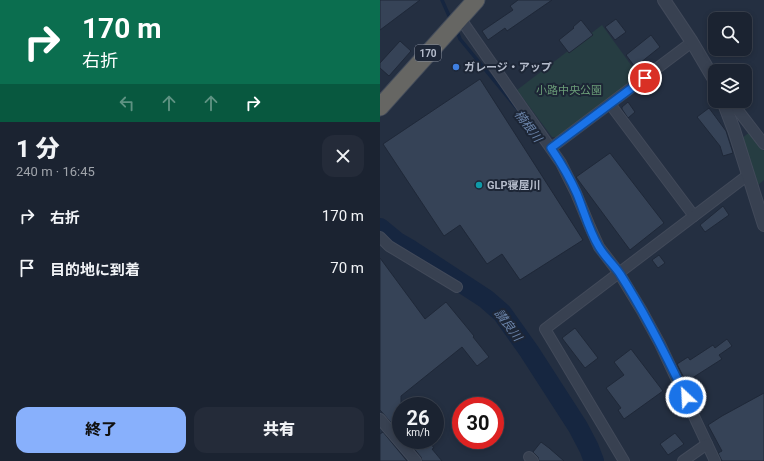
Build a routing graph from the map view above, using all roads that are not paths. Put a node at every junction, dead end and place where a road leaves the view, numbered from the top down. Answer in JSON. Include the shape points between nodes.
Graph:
{"nodes":[{"id":1,"x":476,"y":0,"type":"edge"},
{"id":2,"x":664,"y":0,"type":"edge"},
{"id":3,"x":460,"y":18,"type":"junction"},
{"id":4,"x":692,"y":42,"type":"junction"},
{"id":5,"x":708,"y":69,"type":"edge"},
{"id":6,"x":610,"y":104,"type":"junction"},
{"id":7,"x":380,"y":107,"type":"edge"},
{"id":8,"x":725,"y":108,"type":"edge"},
{"id":9,"x":734,"y":108,"type":"edge"},
{"id":10,"x":764,"y":144,"type":"edge"},
{"id":11,"x":551,"y":148,"type":"junction"},
{"id":12,"x":748,"y":175,"type":"junction"},
{"id":13,"x":694,"y":216,"type":"junction"},
{"id":14,"x":764,"y":225,"type":"edge"},
{"id":15,"x":380,"y":237,"type":"edge"},
{"id":16,"x":619,"y":273,"type":"junction"},
{"id":17,"x":457,"y":287,"type":"dead end"},
{"id":18,"x":380,"y":419,"type":"edge"},
{"id":19,"x":707,"y":444,"type":"junction"},
{"id":20,"x":415,"y":461,"type":"edge"},
{"id":21,"x":624,"y":461,"type":"edge"},
{"id":22,"x":683,"y":461,"type":"edge"},
{"id":23,"x":715,"y":461,"type":"edge"}],
"edges":[{"from":1,"to":3,"type":"highway","number":"170"},
{"from":2,"to":4,"type":"street"},
{"from":3,"to":7,"type":"highway","number":"170"},
{"from":3,"to":11,"type":"street"},
{"from":4,"to":5,"type":"street"},
{"from":4,"to":6,"type":"street"},
{"from":6,"to":11,"type":"street"},
{"from":6,"to":13,"type":"street"},
{"from":8,"to":12,"type":"street"},
{"from":9,"to":10,"type":"street"},
{"from":11,"to":16,"type":"street","via":[[576,193],[599,247]]},
{"from":12,"to":13,"type":"street"},
{"from":12,"to":14,"type":"street"},
{"from":13,"to":16,"type":"street"},
{"from":15,"to":17,"type":"street","via":[[389,246]]},
{"from":16,"to":19,"type":"street","via":[[660,344]]},
{"from":16,"to":21,"type":"street","via":[[545,329]]},
{"from":18,"to":20,"type":"street"},
{"from":19,"to":22,"type":"street"},
{"from":19,"to":23,"type":"street"}]}
